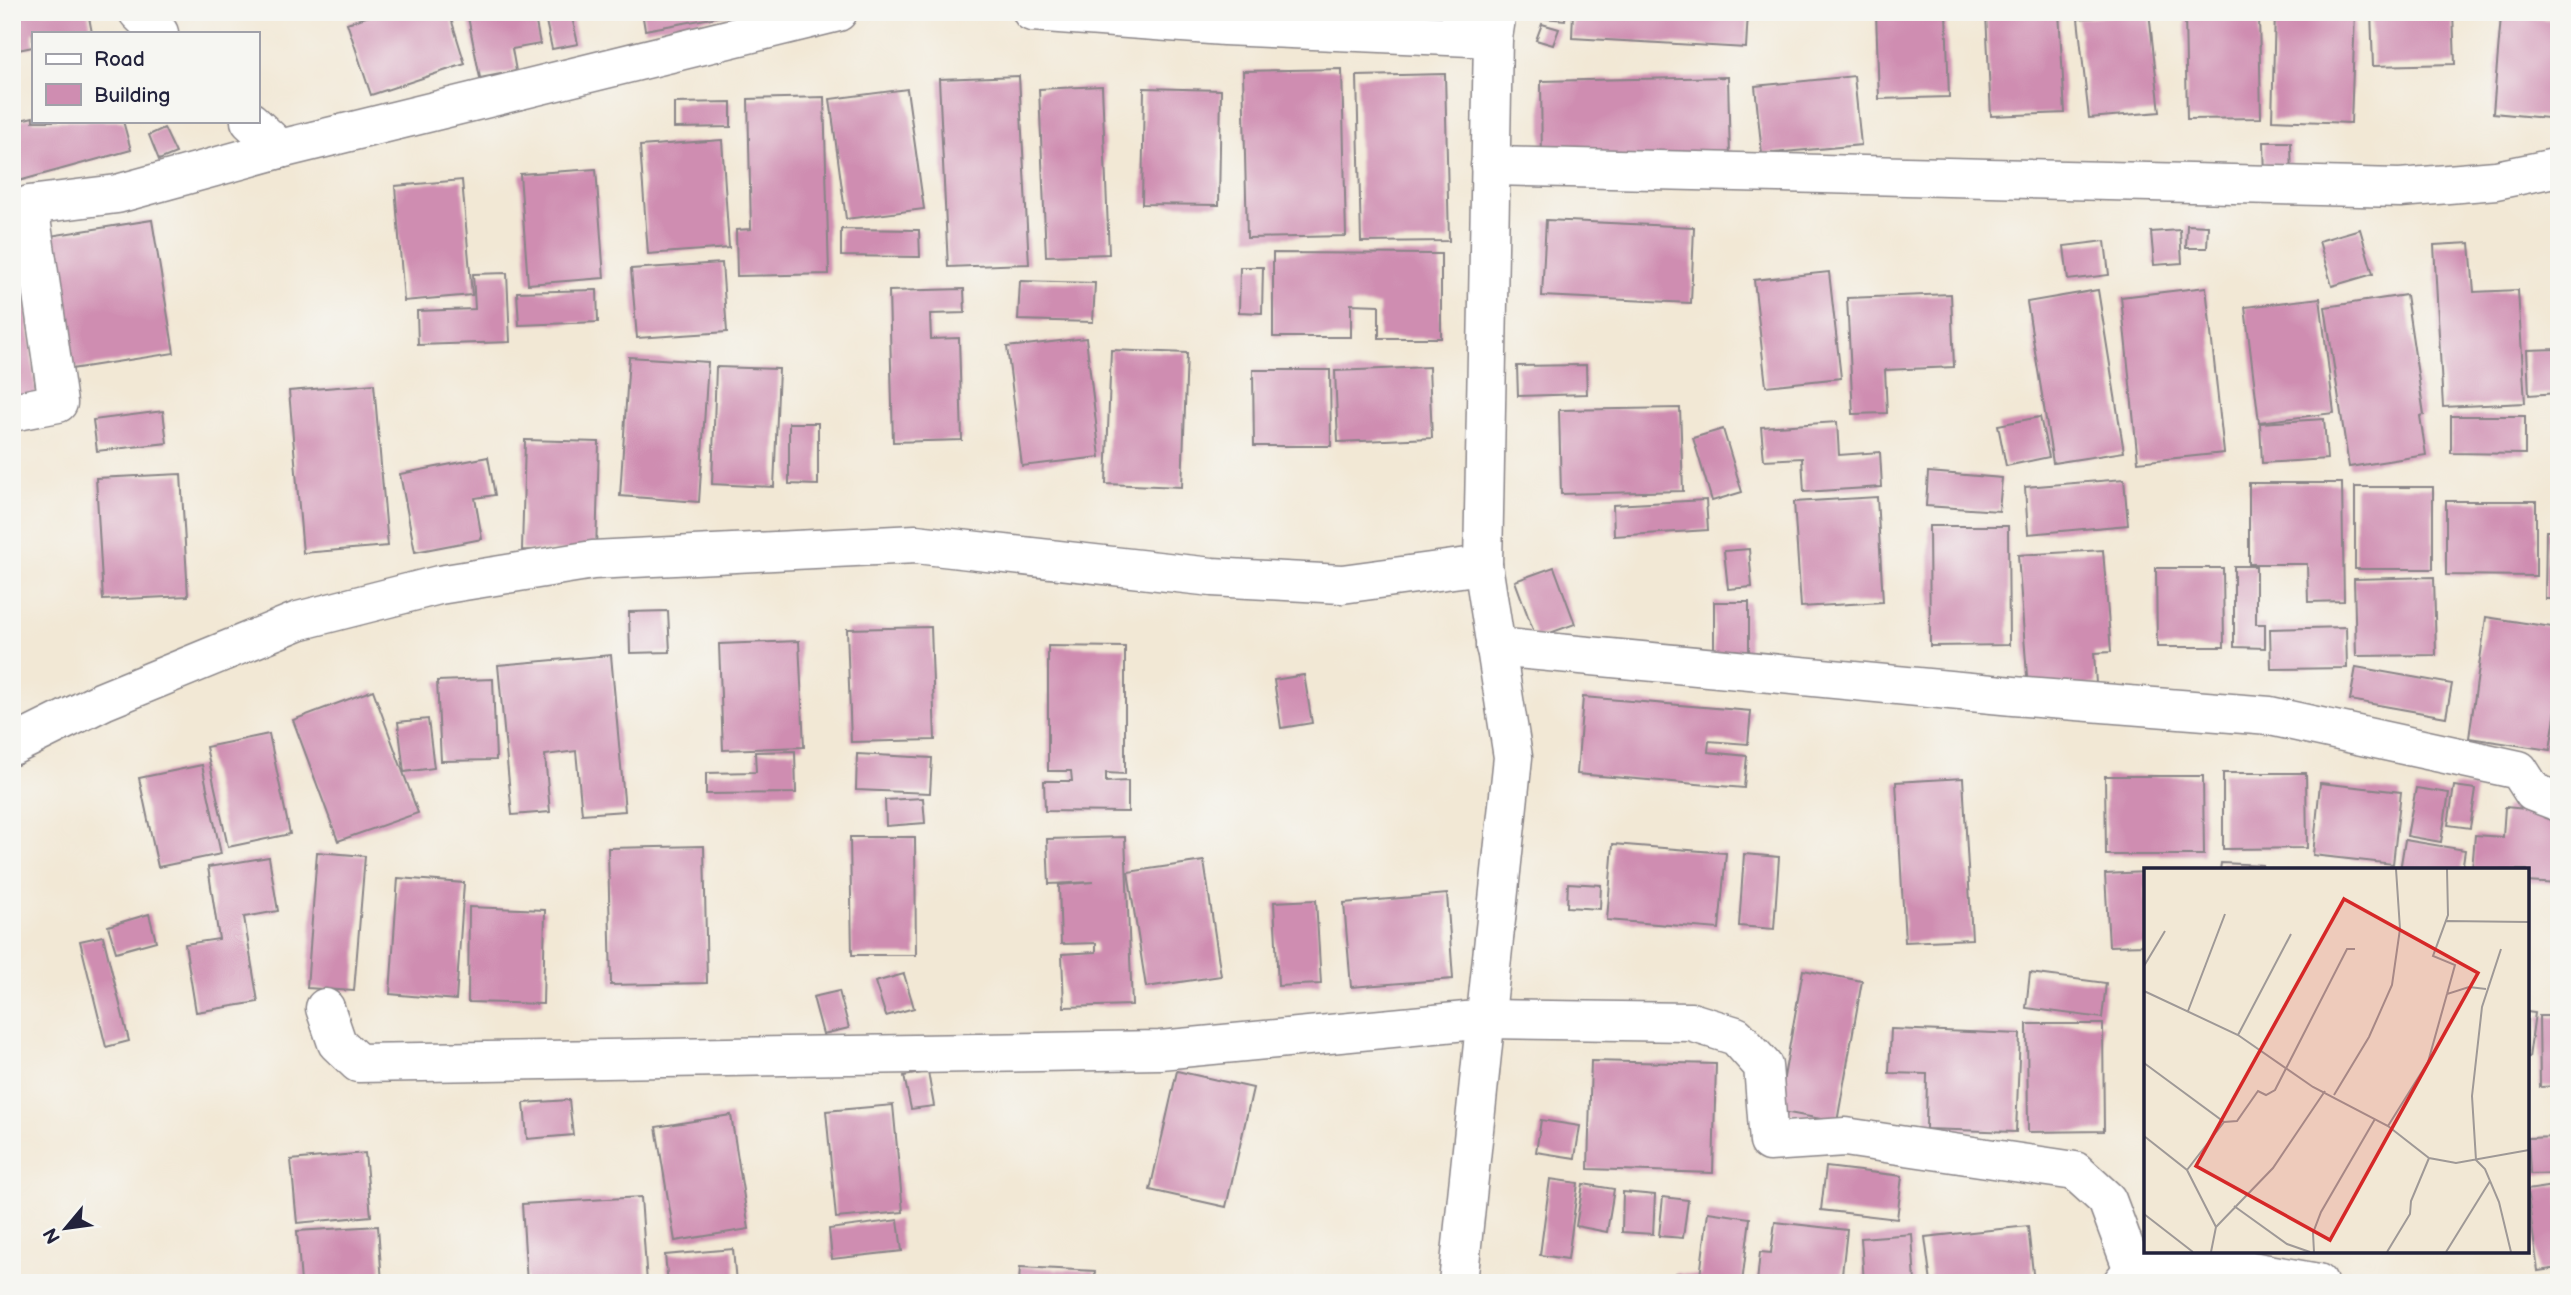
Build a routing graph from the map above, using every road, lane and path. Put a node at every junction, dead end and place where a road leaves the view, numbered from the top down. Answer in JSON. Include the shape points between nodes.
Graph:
{"nodes":[{"id":1,"x":138,"y":12,"type":"edge"},
{"id":2,"x":838,"y":12,"type":"edge"},
{"id":3,"x":1032,"y":12,"type":"edge"},
{"id":4,"x":1495,"y":25,"type":"edge"},
{"id":5,"x":158,"y":32,"type":"edge"},
{"id":6,"x":251,"y":122,"type":"edge"},
{"id":7,"x":280,"y":149,"type":"junction"},
{"id":8,"x":1490,"y":166,"type":"junction"},
{"id":9,"x":2559,"y":167,"type":"edge"},
{"id":10,"x":12,"y":412,"type":"edge"},
{"id":11,"x":1483,"y":565,"type":"junction"},
{"id":12,"x":1495,"y":647,"type":"junction"},
{"id":13,"x":12,"y":746,"type":"edge"},
{"id":14,"x":2559,"y":802,"type":"edge"},
{"id":15,"x":325,"y":1009,"type":"dead end"},
{"id":16,"x":1487,"y":1019,"type":"junction"},
{"id":17,"x":2127,"y":1276,"type":"edge"},
{"id":18,"x":1458,"y":1283,"type":"edge"},
{"id":19,"x":2318,"y":1283,"type":"edge"}],
"edges":[{"from":1,"to":5,"type":"street"},
{"from":2,"to":7,"type":"street"},
{"from":3,"to":4,"type":"street","via":[[1224,26]]},
{"from":4,"to":8,"type":"street"},
{"from":6,"to":7,"type":"street"},
{"from":7,"to":10,"type":"street","via":[[117,194],[29,205],[58,403]]},
{"from":8,"to":9,"type":"street","via":[[2400,188],[2496,180]]},
{"from":8,"to":11,"type":"street"},
{"from":11,"to":12,"type":"street"},
{"from":11,"to":13,"type":"street","via":[[1342,584],[1212,577],[916,544],[593,561],[439,584],[298,621],[103,701]]},
{"from":12,"to":14,"type":"street","via":[[2270,716],[2519,770],[2533,792]]},
{"from":12,"to":16,"type":"street","via":[[1513,757]]},
{"from":15,"to":16,"type":"street","via":[[337,1043],[358,1063],[1160,1050]]},
{"from":16,"to":17,"type":"street","via":[[1692,1022],[1736,1036],[1763,1066],[1769,1142],[1845,1137],[2075,1171],[2107,1200]]},
{"from":16,"to":18,"type":"street"},
{"from":17,"to":19,"type":"street","via":[[2191,1260]]}]}
